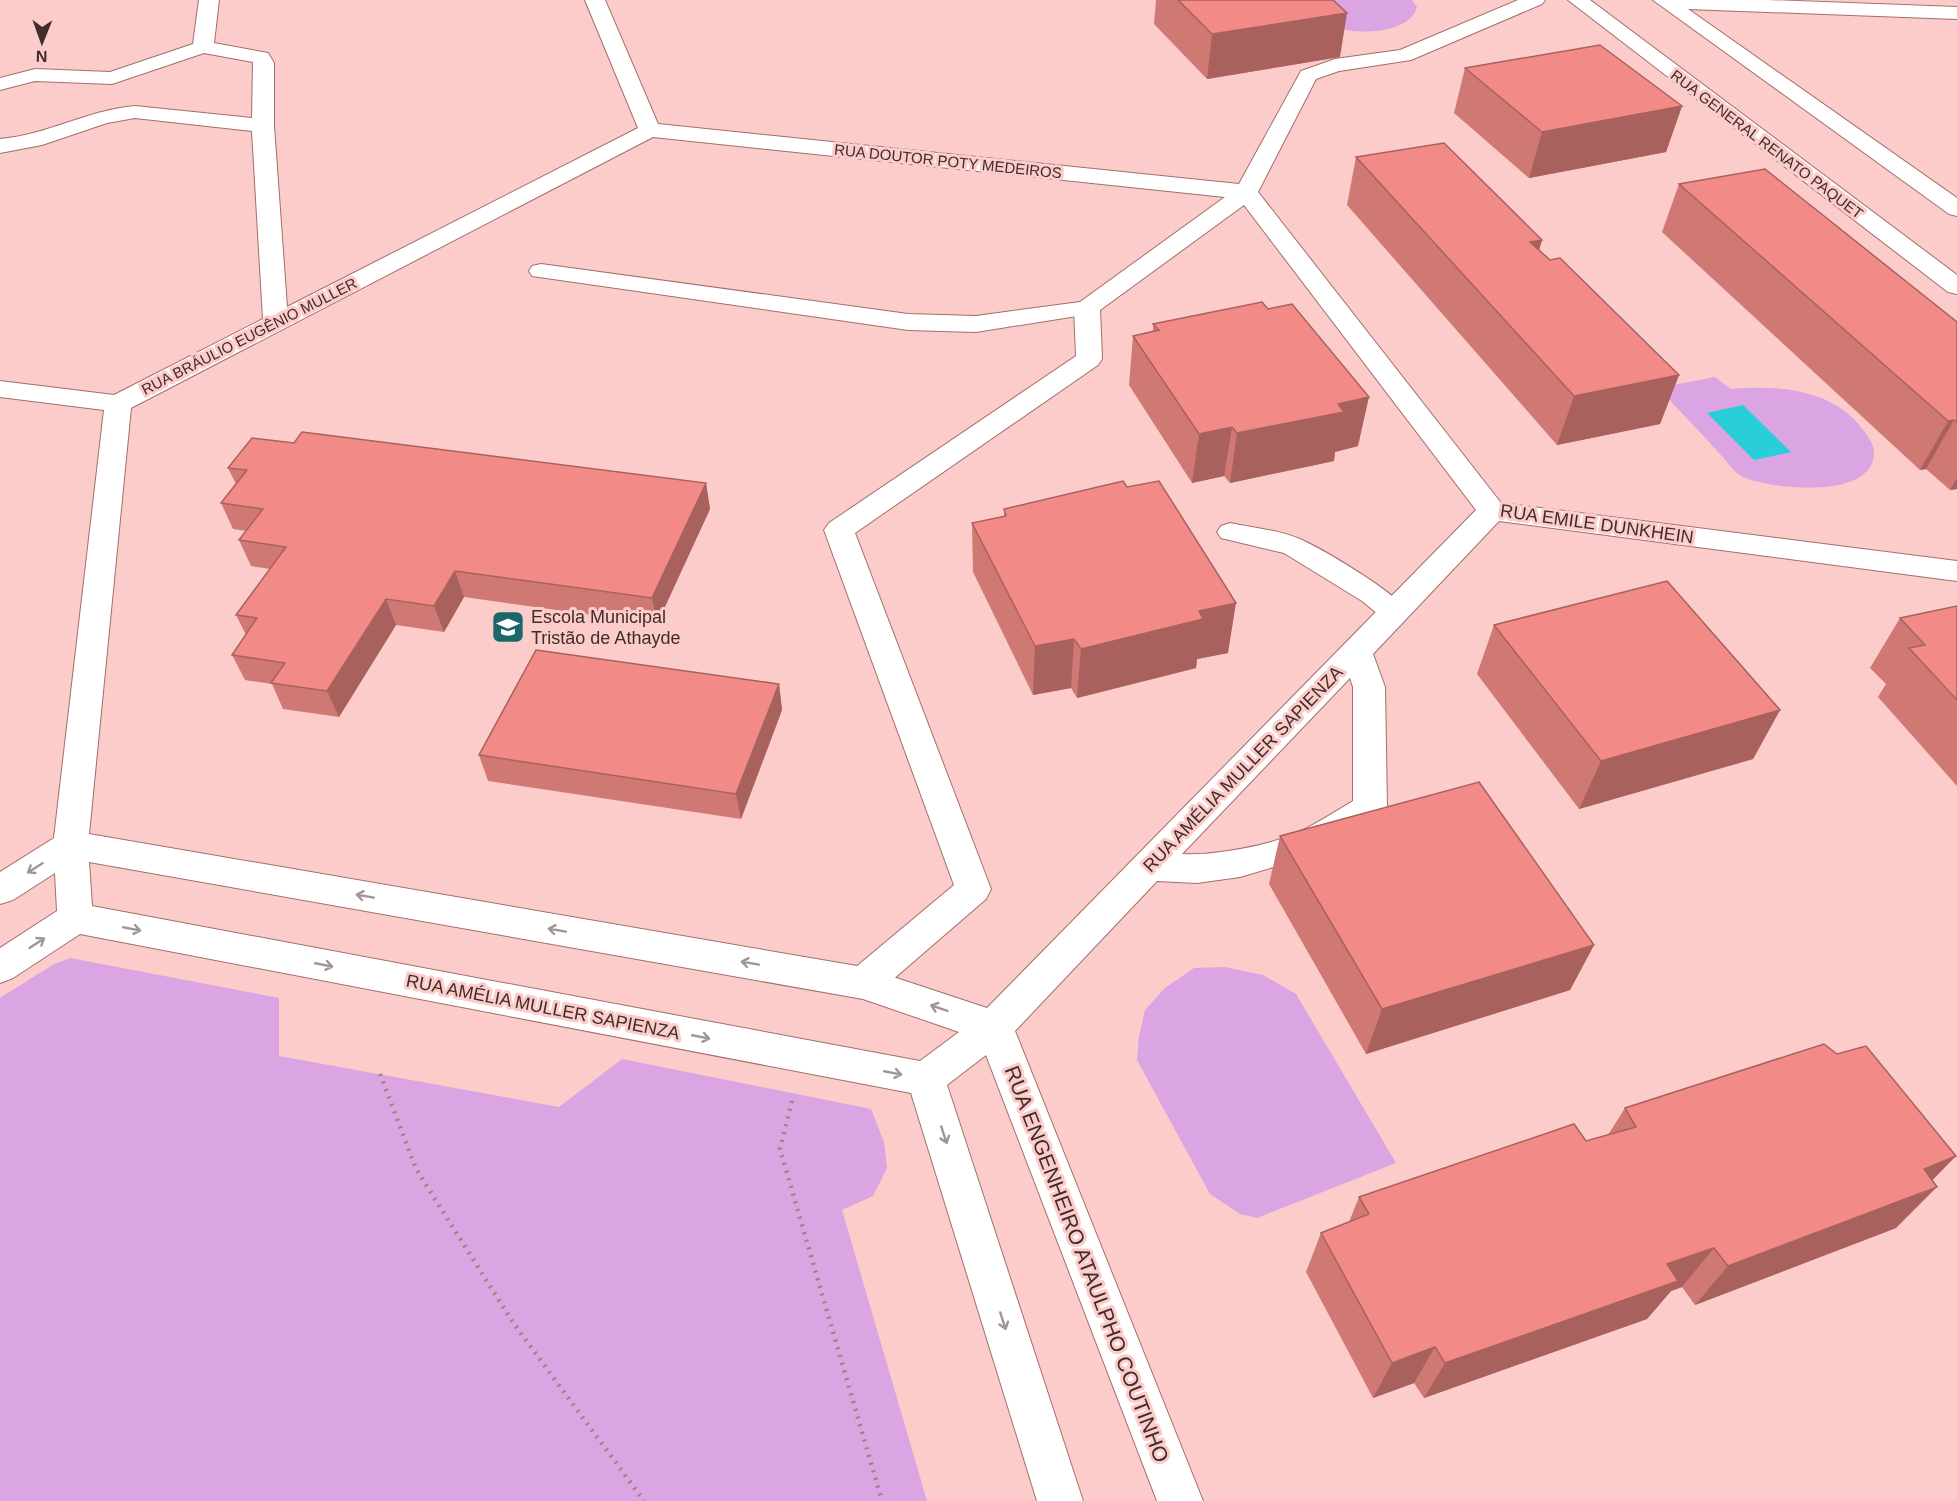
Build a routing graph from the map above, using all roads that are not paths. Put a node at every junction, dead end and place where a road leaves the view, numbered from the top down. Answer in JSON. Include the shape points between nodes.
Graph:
{"nodes":[{"id":1,"x":209,"y":0,"type":"edge"},
{"id":2,"x":594,"y":0,"type":"edge"},
{"id":3,"x":1535,"y":0,"type":"edge"},
{"id":4,"x":1578,"y":0,"type":"edge"},
{"id":5,"x":1665,"y":1,"type":"edge"},
{"id":6,"x":1957,"y":13,"type":"edge"},
{"id":7,"x":204,"y":47,"type":"junction"},
{"id":8,"x":0,"y":84,"type":"edge"},
{"id":9,"x":262,"y":126,"type":"junction"},
{"id":10,"x":650,"y":130,"type":"junction"},
{"id":11,"x":0,"y":146,"type":"edge"},
{"id":12,"x":1246,"y":192,"type":"junction"},
{"id":13,"x":1957,"y":209,"type":"edge"},
{"id":14,"x":541,"y":271,"type":"dead end"},
{"id":15,"x":1957,"y":287,"type":"edge"},
{"id":16,"x":1087,"y":308,"type":"junction"},
{"id":17,"x":276,"y":322,"type":"junction"},
{"id":18,"x":0,"y":389,"type":"edge"},
{"id":19,"x":118,"y":404,"type":"junction"},
{"id":20,"x":1492,"y":511,"type":"junction"},
{"id":21,"x":1230,"y":532,"type":"dead end"},
{"id":22,"x":1957,"y":571,"type":"edge"},
{"id":23,"x":1394,"y":612,"type":"junction"},
{"id":24,"x":1356,"y":651,"type":"junction"},
{"id":25,"x":71,"y":846,"type":"junction"},
{"id":26,"x":1148,"y":867,"type":"junction"},
{"id":27,"x":0,"y":890,"type":"edge"},
{"id":28,"x":75,"y":918,"type":"junction"},
{"id":29,"x":0,"y":967,"type":"edge"},
{"id":30,"x":863,"y":983,"type":"junction"},
{"id":31,"x":994,"y":1027,"type":"junction"},
{"id":32,"x":926,"y":1080,"type":"junction"},
{"id":33,"x":1060,"y":1501,"type":"edge"},
{"id":34,"x":1180,"y":1501,"type":"edge"}],
"edges":[{"from":1,"to":7,"type":"street"},
{"from":2,"to":10,"type":"street"},
{"from":3,"to":12,"type":"street","via":[[1404,56],[1335,65],[1308,75]]},
{"from":4,"to":15,"type":"street","name":"RUA GENERAL RENATO PAQUET"},
{"from":5,"to":6,"type":"street"},
{"from":5,"to":13,"type":"street"},
{"from":7,"to":8,"type":"street","via":[[112,78],[35,75]]},
{"from":7,"to":9,"type":"street","via":[[261,57]]},
{"from":9,"to":11,"type":"street","via":[[118,112],[24,143]]},
{"from":9,"to":17,"type":"street"},
{"from":10,"to":12,"type":"street","name":"RUA DOUTOR POTY MEDEIROS"},
{"from":10,"to":17,"type":"street","name":"RUA BRÁULIO EUGÊNIO MULLER"},
{"from":12,"to":16,"type":"street"},
{"from":12,"to":20,"type":"street","name":"RUA EMILE DUNKHEIN"},
{"from":14,"to":16,"type":"street","via":[[908,322],[976,324]]},
{"from":16,"to":30,"type":"street","via":[[1089,359],[840,530],[973,889]]},
{"from":17,"to":19,"type":"street","name":"RUA BRÁULIO EUGÊNIO MULLER"},
{"from":18,"to":19,"type":"street"},
{"from":19,"to":25,"type":"street"},
{"from":20,"to":22,"type":"street","name":"RUA EMILE DUNKHEIN"},
{"from":20,"to":23,"type":"street","name":"RUA AMÉLIA MULLER SAPIENZA"},
{"from":21,"to":23,"type":"lane","via":[[1292,546],[1372,594]]},
{"from":23,"to":24,"type":"street","name":"RUA AMÉLIA MULLER SAPIENZA"},
{"from":24,"to":26,"type":"street","name":"RUA AMÉLIA MULLER SAPIENZA"},
{"from":24,"to":26,"type":"street","via":[[1369,687],[1370,807],[1309,843],[1240,863],[1197,869]]},
{"from":25,"to":27,"type":"street","one_way":true},
{"from":25,"to":28,"type":"street"},
{"from":30,"to":25,"type":"street","one_way":true},
{"from":26,"to":31,"type":"street","name":"RUA AMÉLIA MULLER SAPIENZA"},
{"from":29,"to":28,"type":"street","one_way":true},
{"from":28,"to":32,"type":"street","name":"RUA AMÉLIA MULLER SAPIENZA","one_way":true},
{"from":31,"to":30,"type":"street","one_way":true},
{"from":31,"to":32,"type":"street","name":"RUA AMÉLIA MULLER SAPIENZA"},
{"from":31,"to":34,"type":"street","name":"RUA ENGENHEIRO ATAULPHO COUTINHO"},
{"from":32,"to":33,"type":"street","one_way":true}]}
